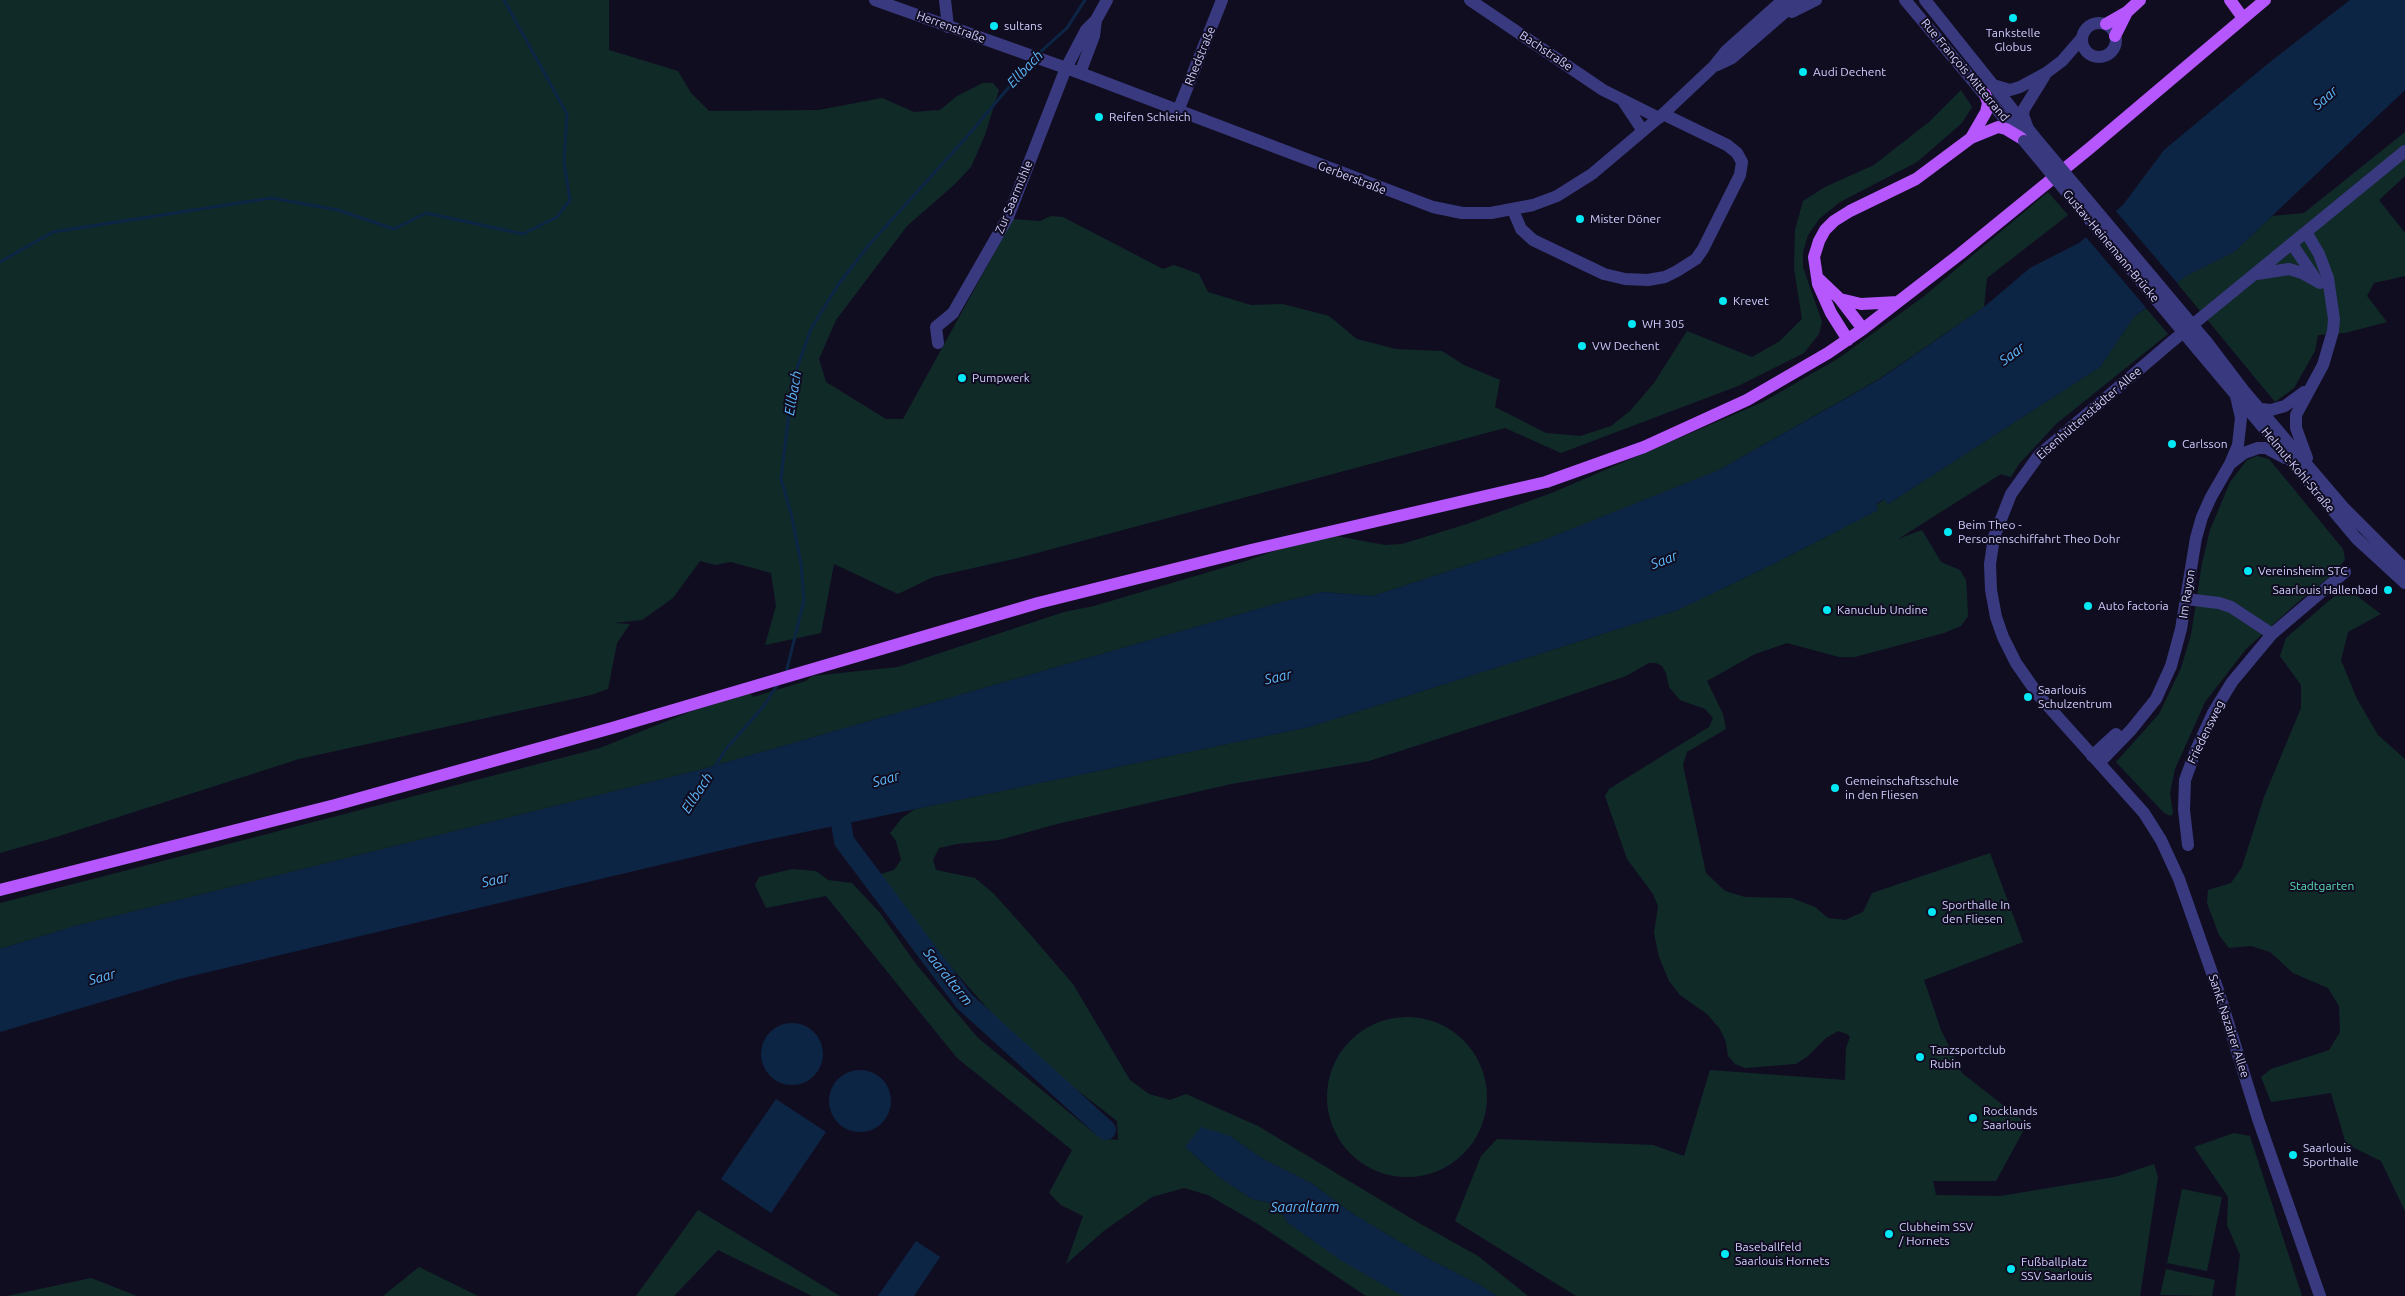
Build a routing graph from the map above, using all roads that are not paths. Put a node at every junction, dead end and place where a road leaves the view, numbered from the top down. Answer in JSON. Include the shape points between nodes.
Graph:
{"nodes":[{"id":1,"x":875,"y":0,"type":"edge"},
{"id":2,"x":945,"y":0,"type":"edge"},
{"id":3,"x":1107,"y":0,"type":"edge"},
{"id":4,"x":1222,"y":0,"type":"edge"},
{"id":5,"x":1470,"y":0,"type":"edge"},
{"id":6,"x":1783,"y":0,"type":"edge"},
{"id":7,"x":1799,"y":0,"type":"edge"},
{"id":8,"x":1816,"y":0,"type":"edge"},
{"id":9,"x":1898,"y":0,"type":"edge"},
{"id":10,"x":1925,"y":0,"type":"edge"},
{"id":11,"x":2140,"y":0,"type":"edge"},
{"id":12,"x":2230,"y":0,"type":"edge"},
{"id":13,"x":2258,"y":2,"type":"edge"},
{"id":14,"x":1910,"y":5,"type":"edge"},
{"id":15,"x":2128,"y":12,"type":"junction"},
{"id":16,"x":2243,"y":18,"type":"junction"},
{"id":17,"x":1778,"y":19,"type":"junction"},
{"id":18,"x":1096,"y":20,"type":"junction"},
{"id":19,"x":2106,"y":24,"type":"junction"},
{"id":20,"x":948,"y":27,"type":"junction"},
{"id":21,"x":2115,"y":36,"type":"junction"},
{"id":22,"x":2082,"y":38,"type":"junction"},
{"id":23,"x":2088,"y":52,"type":"junction"},
{"id":24,"x":1027,"y":54,"type":"joint"},
{"id":25,"x":2062,"y":62,"type":"junction"},
{"id":26,"x":1714,"y":66,"type":"junction"},
{"id":27,"x":1066,"y":68,"type":"junction"},
{"id":28,"x":1080,"y":73,"type":"junction"},
{"id":29,"x":2046,"y":73,"type":"junction"},
{"id":30,"x":1989,"y":89,"type":"junction"},
{"id":31,"x":1623,"y":101,"type":"junction"},
{"id":32,"x":1178,"y":111,"type":"junction"},
{"id":33,"x":1661,"y":116,"type":"junction"},
{"id":34,"x":1643,"y":131,"type":"junction"},
{"id":35,"x":2027,"y":136,"type":"junction"},
{"id":36,"x":1971,"y":138,"type":"junction"},
{"id":37,"x":2405,"y":151,"type":"edge"},
{"id":38,"x":1513,"y":210,"type":"junction"},
{"id":39,"x":2306,"y":232,"type":"junction"},
{"id":40,"x":2292,"y":244,"type":"junction"},
{"id":41,"x":2255,"y":274,"type":"junction"},
{"id":42,"x":1817,"y":277,"type":"junction"},
{"id":43,"x":2320,"y":284,"type":"junction"},
{"id":44,"x":2331,"y":297,"type":"junction"},
{"id":45,"x":1840,"y":299,"type":"junction"},
{"id":46,"x":1898,"y":302,"type":"junction"},
{"id":47,"x":1863,"y":329,"type":"junction"},
{"id":48,"x":1848,"y":340,"type":"junction"},
{"id":49,"x":938,"y":343,"type":"dead end"},
{"id":50,"x":2202,"y":346,"type":"junction"},
{"id":51,"x":2313,"y":383,"type":"junction"},
{"id":52,"x":2236,"y":396,"type":"junction"},
{"id":53,"x":2262,"y":409,"type":"junction"},
{"id":54,"x":2290,"y":460,"type":"junction"},
{"id":55,"x":2230,"y":464,"type":"junction"},
{"id":56,"x":2316,"y":476,"type":"junction"},
{"id":57,"x":2405,"y":569,"type":"edge"},
{"id":58,"x":2345,"y":572,"type":"dead end"},
{"id":59,"x":2405,"y":583,"type":"edge"},
{"id":60,"x":2186,"y":599,"type":"junction"},
{"id":61,"x":2272,"y":634,"type":"junction"},
{"id":62,"x":2137,"y":721,"type":"junction"},
{"id":63,"x":2119,"y":742,"type":"junction"},
{"id":64,"x":2095,"y":759,"type":"junction"},
{"id":65,"x":2108,"y":773,"type":"junction"},
{"id":66,"x":2188,"y":845,"type":"dead end"},
{"id":67,"x":0,"y":890,"type":"edge"},
{"id":68,"x":2320,"y":1296,"type":"edge"}],
"edges":[{"from":1,"to":20,"type":"street","name":"Herrenstraße"},
{"from":2,"to":20,"type":"street"},
{"from":3,"to":18,"type":"street"},
{"from":4,"to":32,"type":"street","name":"Rhedstraße"},
{"from":5,"to":31,"type":"street","name":"Bachstraße"},
{"from":6,"to":26,"type":"street","via":[[1726,51]]},
{"from":7,"to":17,"type":"street"},
{"from":8,"to":17,"type":"street"},
{"from":9,"to":14,"type":"street"},
{"from":10,"to":30,"type":"street","name":"Rue François Mitterrand"},
{"from":11,"to":15,"type":"main road"},
{"from":12,"to":16,"type":"main road"},
{"from":13,"to":16,"type":"main road"},
{"from":14,"to":30,"type":"street","name":"Rue François Mitterrand"},
{"from":15,"to":19,"type":"main road"},
{"from":15,"to":21,"type":"main road"},
{"from":16,"to":46,"type":"main road","via":[[2090,148]]},
{"from":17,"to":26,"type":"street","via":[[1732,58]]},
{"from":18,"to":27,"type":"street","via":[[1086,30]]},
{"from":18,"to":28,"type":"street","via":[[1094,36]]},
{"from":19,"to":21,"type":"street"},
{"from":19,"to":22,"type":"street","via":[[2093,24]]},
{"from":20,"to":24,"type":"street","name":"Herrenstraße"},
{"from":21,"to":23,"type":"street","via":[[2114,46],[2108,54],[2098,56]]},
{"from":22,"to":23,"type":"street"},
{"from":22,"to":25,"type":"street"},
{"from":23,"to":25,"type":"street"},
{"from":24,"to":27,"type":"street","name":"Gerberstraße"},
{"from":25,"to":29,"type":"street"},
{"from":26,"to":33,"type":"street","name":"Gerberstraße"},
{"from":27,"to":28,"type":"street","name":"Gerberstraße"},
{"from":27,"to":49,"type":"street","name":"Zur Saarmühle","via":[[1008,217],[954,314],[936,327]]},
{"from":28,"to":32,"type":"street","name":"Gerberstraße"},
{"from":29,"to":30,"type":"street","via":[[2020,88]]},
{"from":29,"to":35,"type":"street","via":[[2024,109]]},
{"from":30,"to":35,"type":"street","name":"Rue François Mitterrand"},
{"from":30,"to":36,"type":"main road","via":[[1986,112]]},
{"from":31,"to":33,"type":"street","name":"Bachstraße"},
{"from":31,"to":34,"type":"street","name":"Bachstraße"},
{"from":32,"to":38,"type":"street","name":"Gerberstraße","via":[[1433,207],[1462,213]]},
{"from":33,"to":34,"type":"street","name":"Gerberstraße"},
{"from":33,"to":38,"type":"street","name":"Bachstraße","via":[[1727,145],[1742,162],[1740,175],[1696,259],[1665,277],[1648,280],[1604,274],[1533,240],[1521,229]]},
{"from":34,"to":38,"type":"street","name":"Gerberstraße","via":[[1574,187]]},
{"from":35,"to":36,"type":"main road","via":[[1998,128]]},
{"from":35,"to":50,"type":"street","name":"Gustav-Heinemann-Brücke","bridge":true},
{"from":36,"to":42,"type":"main road","via":[[1916,179],[1834,221],[1816,250]]},
{"from":37,"to":39,"type":"street","name":"Eisenhüttenstädter Allee"},
{"from":39,"to":40,"type":"street","name":"Eisenhüttenstädter Allee"},
{"from":39,"to":44,"type":"street","via":[[2320,254]]},
{"from":40,"to":41,"type":"street","name":"Eisenhüttenstädter Allee"},
{"from":40,"to":43,"type":"street"},
{"from":41,"to":43,"type":"street","via":[[2288,270],[2302,273]]},
{"from":41,"to":64,"type":"street","name":"Eisenhüttenstädter Allee","via":[[2045,449],[2015,487],[2001,515],[1990,564],[1991,590],[2003,637],[2039,696]]},
{"from":42,"to":45,"type":"main road"},
{"from":42,"to":48,"type":"main road","via":[[1821,293]]},
{"from":43,"to":44,"type":"street"},
{"from":44,"to":51,"type":"street","via":[[2333,331],[2323,365]]},
{"from":45,"to":46,"type":"main road","via":[[1861,304]]},
{"from":45,"to":47,"type":"main road"},
{"from":46,"to":47,"type":"main road"},
{"from":47,"to":48,"type":"main road"},
{"from":48,"to":67,"type":"main road","via":[[1754,396],[1696,424],[1546,482],[1055,598],[327,807]]},
{"from":50,"to":52,"type":"street","name":"Helmut-Kohl-Straße"},
{"from":50,"to":53,"type":"street","name":"Helmut-Kohl-Straße"},
{"from":51,"to":53,"type":"street","via":[[2299,398],[2285,406]]},
{"from":51,"to":56,"type":"street","via":[[2296,415],[2296,428]]},
{"from":52,"to":54,"type":"street","name":"Helmut-Kohl-Straße"},
{"from":52,"to":55,"type":"street","name":"Im Rayon","via":[[2241,418],[2238,445]]},
{"from":53,"to":56,"type":"street","name":"Helmut-Kohl-Straße"},
{"from":54,"to":55,"type":"street","name":"Im Rayon","via":[[2266,448],[2258,448],[2244,453]]},
{"from":54,"to":59,"type":"street","name":"Helmut-Kohl-Straße","via":[[2356,538]]},
{"from":55,"to":60,"type":"street","name":"Im Rayon","via":[[2202,517]]},
{"from":56,"to":57,"type":"street","name":"Helmut-Kohl-Straße","via":[[2366,532]]},
{"from":58,"to":61,"type":"street","name":"Friedensweg"},
{"from":60,"to":61,"type":"street","via":[[2219,602]]},
{"from":60,"to":62,"type":"street","name":"Im Rayon","via":[[2182,629],[2171,666],[2156,699]]},
{"from":61,"to":66,"type":"street","name":"Friedensweg","via":[[2232,682],[2213,713],[2193,757],[2184,793]]},
{"from":62,"to":63,"type":"street","name":"Im Rayon"},
{"from":62,"to":64,"type":"street","name":"Im Rayon","via":[[2127,725]]},
{"from":63,"to":64,"type":"street","name":"Im Rayon"},
{"from":63,"to":65,"type":"street","name":"Im Rayon","via":[[2111,755]]},
{"from":64,"to":65,"type":"street","name":"Eisenhüttenstädter Allee"},
{"from":65,"to":68,"type":"street","name":"Sankt Nazairer Allee","via":[[2144,813],[2179,879]]}]}
